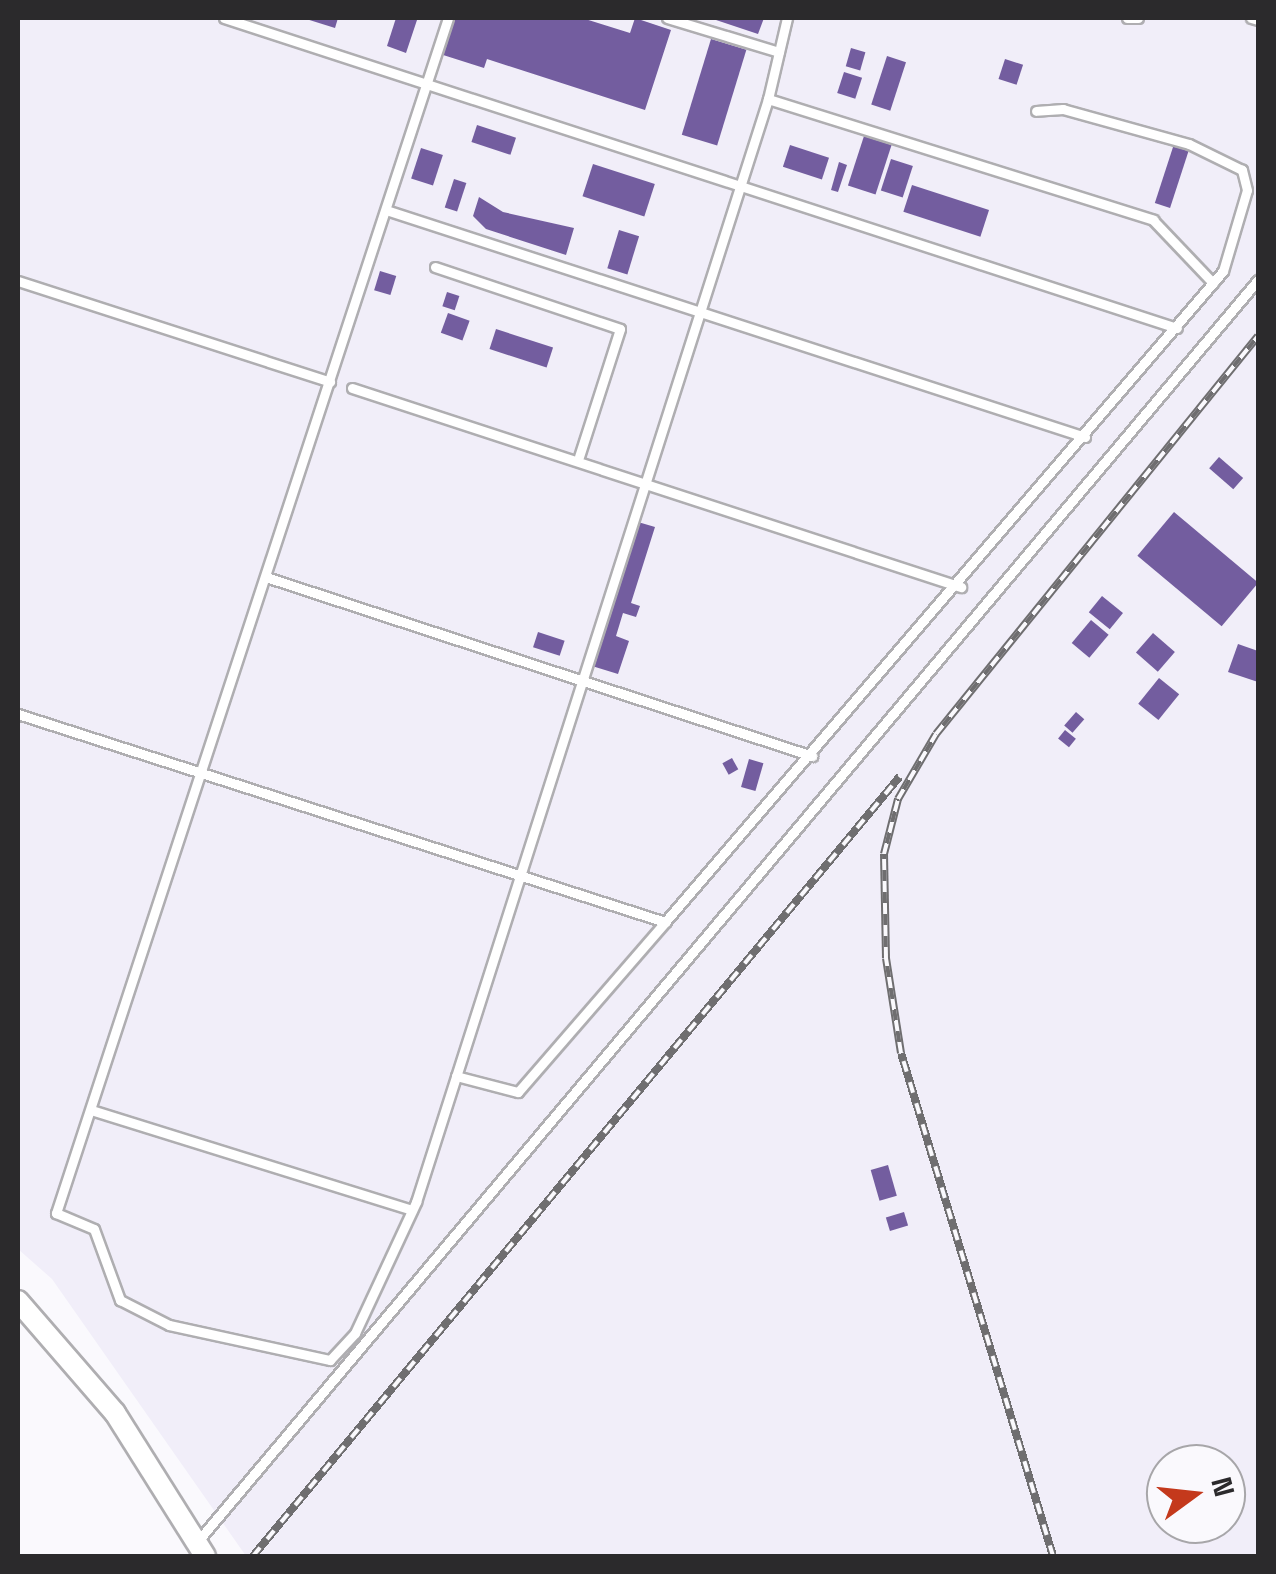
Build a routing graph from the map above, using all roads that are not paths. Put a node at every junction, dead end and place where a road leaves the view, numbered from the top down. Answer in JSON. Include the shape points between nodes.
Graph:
{"nodes":[{"id":1,"x":224,"y":18,"type":"edge"},
{"id":2,"x":448,"y":18,"type":"edge"},
{"id":3,"x":667,"y":18,"type":"edge"},
{"id":4,"x":788,"y":18,"type":"edge"},
{"id":5,"x":1128,"y":18,"type":"edge"},
{"id":6,"x":1138,"y":18,"type":"edge"},
{"id":7,"x":1250,"y":18,"type":"edge"},
{"id":8,"x":1258,"y":20,"type":"edge"},
{"id":9,"x":779,"y":52,"type":"junction"},
{"id":10,"x":426,"y":86,"type":"junction"},
{"id":11,"x":768,"y":100,"type":"junction"},
{"id":12,"x":1036,"y":111,"type":"dead end"},
{"id":13,"x":739,"y":190,"type":"junction"},
{"id":14,"x":386,"y":210,"type":"junction"},
{"id":15,"x":435,"y":267,"type":"dead end"},
{"id":16,"x":1258,"y":280,"type":"edge"},
{"id":17,"x":18,"y":281,"type":"edge"},
{"id":18,"x":1213,"y":284,"type":"junction"},
{"id":19,"x":698,"y":314,"type":"junction"},
{"id":20,"x":1177,"y":328,"type":"junction"},
{"id":21,"x":330,"y":382,"type":"junction"},
{"id":22,"x":352,"y":388,"type":"dead end"},
{"id":23,"x":1085,"y":437,"type":"junction"},
{"id":24,"x":579,"y":457,"type":"junction"},
{"id":25,"x":646,"y":478,"type":"junction"},
{"id":26,"x":266,"y":578,"type":"junction"},
{"id":27,"x":961,"y":586,"type":"junction"},
{"id":28,"x":582,"y":678,"type":"junction"},
{"id":29,"x":18,"y":714,"type":"edge"},
{"id":30,"x":812,"y":756,"type":"junction"},
{"id":31,"x":202,"y":773,"type":"junction"},
{"id":32,"x":520,"y":876,"type":"junction"},
{"id":33,"x":666,"y":922,"type":"junction"},
{"id":34,"x":456,"y":1076,"type":"junction"},
{"id":35,"x":90,"y":1110,"type":"junction"},
{"id":36,"x":412,"y":1210,"type":"junction"},
{"id":37,"x":18,"y":1301,"type":"edge"},
{"id":38,"x":201,"y":1549,"type":"edge"}],
"edges":[{"from":1,"to":10,"type":"lane"},
{"from":2,"to":10,"type":"lane"},
{"from":3,"to":9,"type":"lane"},
{"from":4,"to":9,"type":"lane"},
{"from":5,"to":6,"type":"lane"},
{"from":7,"to":8,"type":"lane"},
{"from":9,"to":11,"type":"lane"},
{"from":10,"to":13,"type":"lane"},
{"from":10,"to":14,"type":"lane"},
{"from":11,"to":13,"type":"lane"},
{"from":11,"to":18,"type":"lane","via":[[1153,220]]},
{"from":12,"to":18,"type":"lane","via":[[1063,109],[1189,144],[1242,170],[1247,190]]},
{"from":13,"to":19,"type":"lane"},
{"from":13,"to":20,"type":"lane"},
{"from":14,"to":19,"type":"lane"},
{"from":14,"to":21,"type":"lane"},
{"from":15,"to":24,"type":"lane","via":[[620,328]]},
{"from":16,"to":38,"type":"lane"},
{"from":17,"to":21,"type":"lane"},
{"from":18,"to":20,"type":"lane"},
{"from":19,"to":23,"type":"lane"},
{"from":19,"to":25,"type":"lane"},
{"from":20,"to":23,"type":"lane"},
{"from":21,"to":26,"type":"lane"},
{"from":22,"to":24,"type":"lane"},
{"from":23,"to":27,"type":"lane"},
{"from":24,"to":25,"type":"lane"},
{"from":25,"to":27,"type":"lane"},
{"from":25,"to":28,"type":"lane"},
{"from":26,"to":28,"type":"lane"},
{"from":26,"to":31,"type":"lane"},
{"from":27,"to":30,"type":"lane"},
{"from":28,"to":30,"type":"lane"},
{"from":28,"to":32,"type":"lane"},
{"from":29,"to":31,"type":"lane"},
{"from":30,"to":33,"type":"lane"},
{"from":31,"to":32,"type":"lane"},
{"from":31,"to":35,"type":"lane"},
{"from":32,"to":33,"type":"lane"},
{"from":32,"to":34,"type":"lane"},
{"from":33,"to":34,"type":"lane","via":[[518,1092]]},
{"from":34,"to":36,"type":"lane"},
{"from":35,"to":36,"type":"lane"},
{"from":35,"to":36,"type":"lane","via":[[56,1213],[94,1229],[120,1300],[168,1325],[330,1360],[355,1334]]},
{"from":37,"to":38,"type":"street","via":[[114,1414]]}]}
